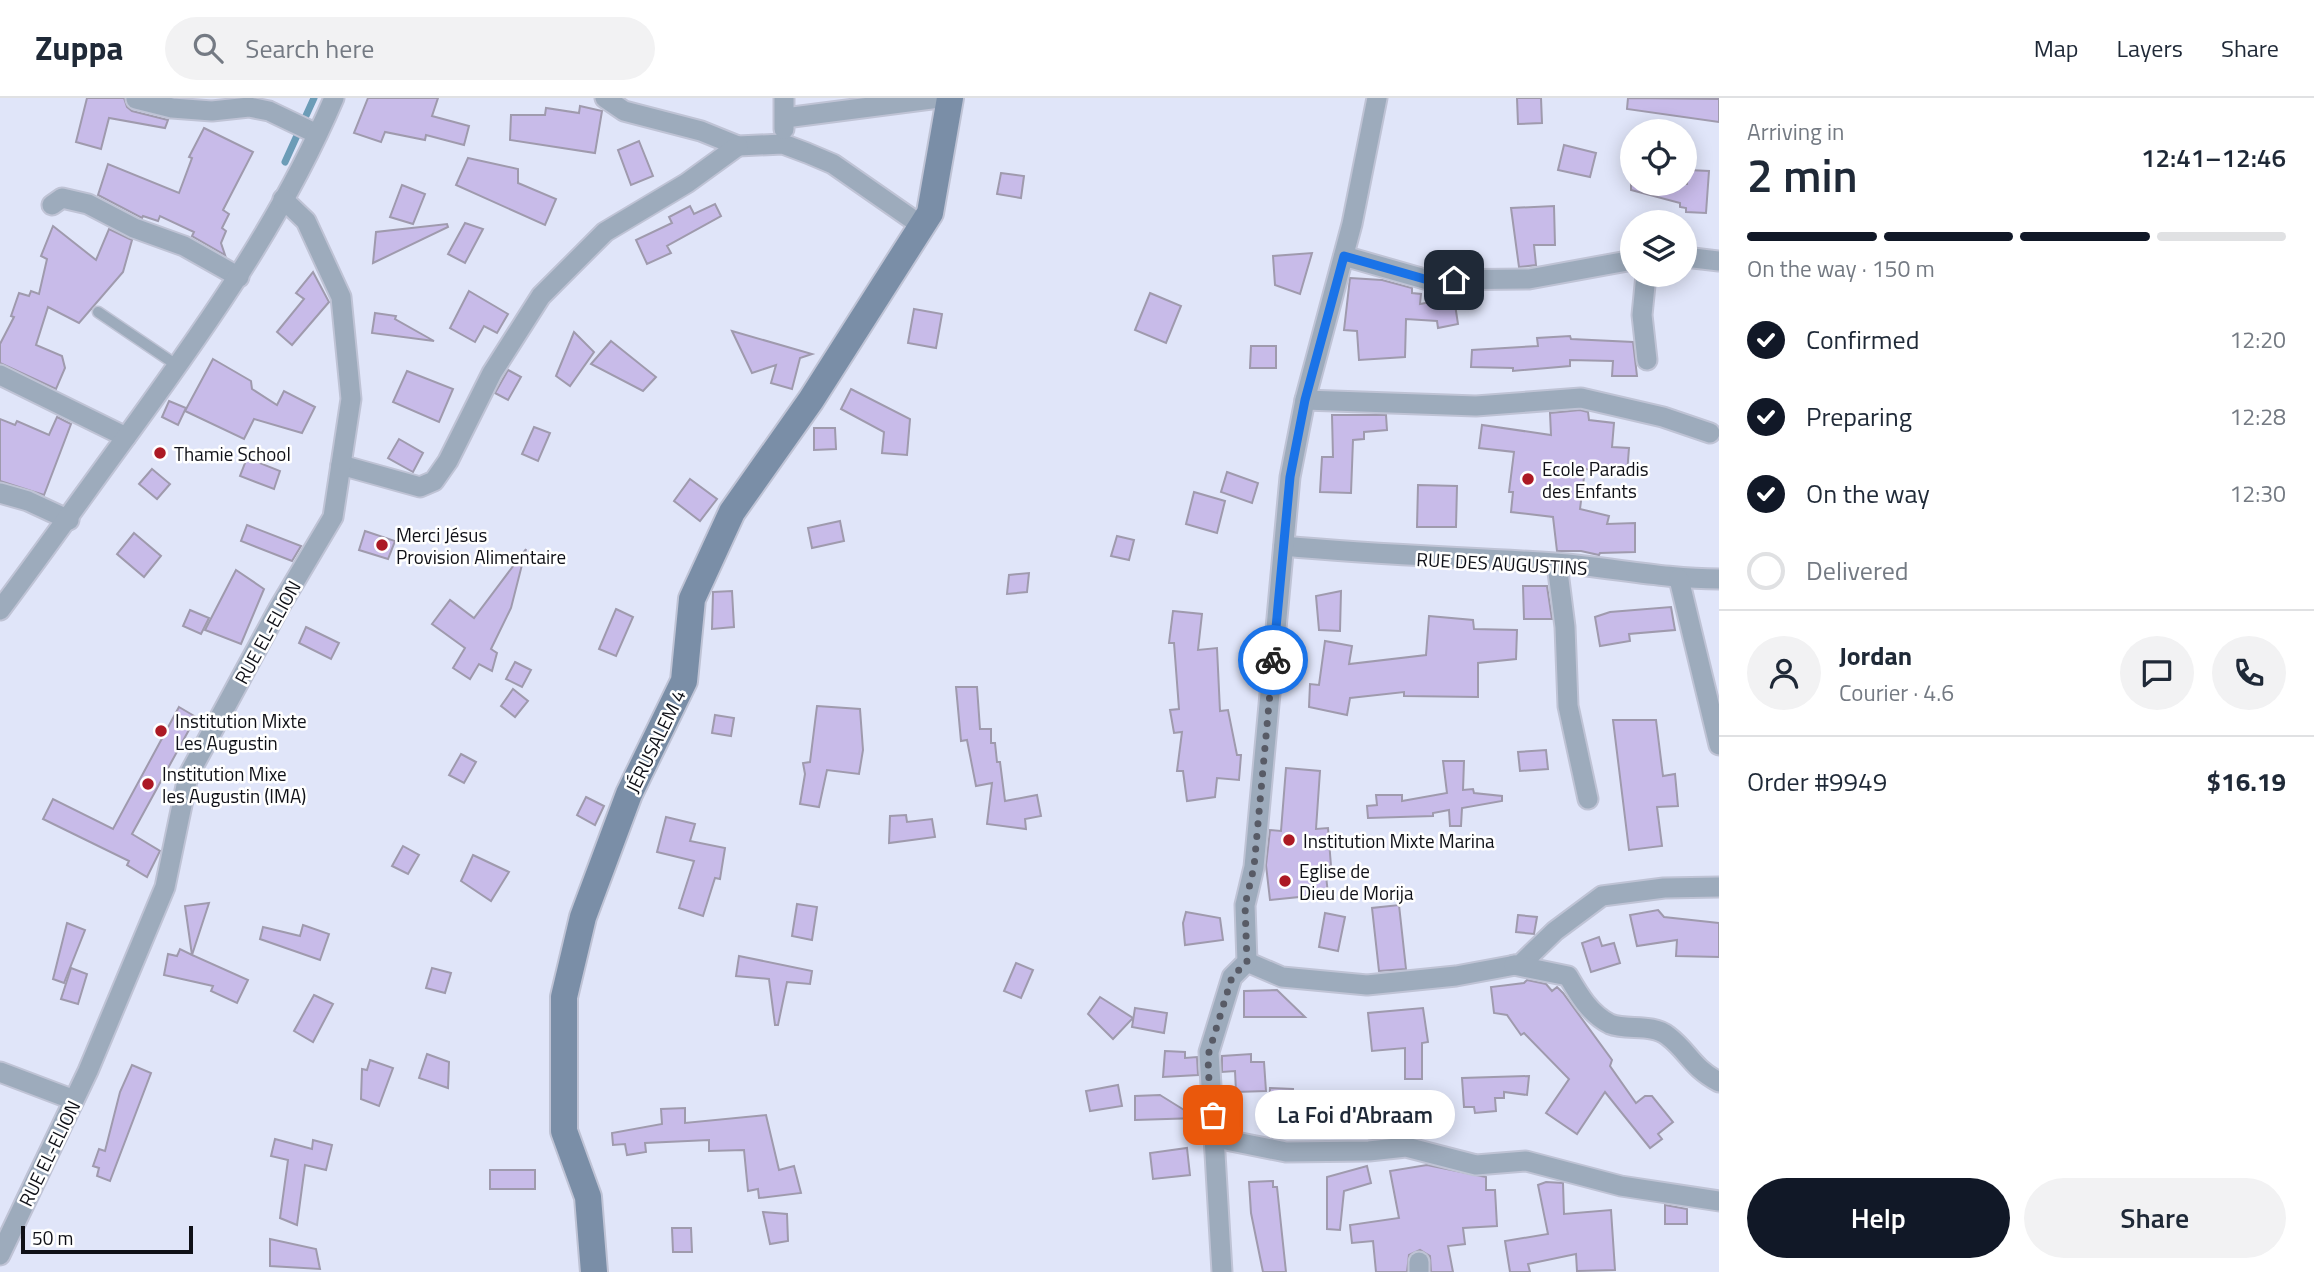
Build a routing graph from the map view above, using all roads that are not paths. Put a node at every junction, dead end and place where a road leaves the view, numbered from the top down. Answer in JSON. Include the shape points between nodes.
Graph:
{"nodes":[{"id":1,"x":334,"y":98,"type":"edge"},
{"id":2,"x":605,"y":98,"type":"edge"},
{"id":3,"x":784,"y":98,"type":"edge"},
{"id":4,"x":939,"y":98,"type":"edge"},
{"id":5,"x":950,"y":98,"type":"edge"},
{"id":6,"x":1377,"y":98,"type":"edge"},
{"id":7,"x":136,"y":99,"type":"edge"},
{"id":8,"x":785,"y":118,"type":"junction"},
{"id":9,"x":317,"y":134,"type":"junction"},
{"id":10,"x":783,"y":144,"type":"junction"},
{"id":11,"x":738,"y":146,"type":"junction"},
{"id":12,"x":284,"y":199,"type":"junction"},
{"id":13,"x":52,"y":205,"type":"dead end"},
{"id":14,"x":922,"y":226,"type":"junction"},
{"id":15,"x":1344,"y":256,"type":"junction"},
{"id":16,"x":1697,"y":258,"type":"edge"},
{"id":17,"x":1719,"y":261,"type":"edge"},
{"id":18,"x":1620,"y":262,"type":"edge"},
{"id":19,"x":239,"y":277,"type":"junction"},
{"id":20,"x":1645,"y":287,"type":"edge"},
{"id":21,"x":98,"y":312,"type":"dead end"},
{"id":22,"x":1647,"y":359,"type":"dead end"},
{"id":23,"x":178,"y":366,"type":"junction"},
{"id":24,"x":0,"y":375,"type":"edge"},
{"id":25,"x":1305,"y":400,"type":"junction"},
{"id":26,"x":1710,"y":433,"type":"dead end"},
{"id":27,"x":126,"y":437,"type":"junction"},
{"id":28,"x":341,"y":465,"type":"junction"},
{"id":29,"x":0,"y":493,"type":"edge"},
{"id":30,"x":69,"y":520,"type":"junction"},
{"id":31,"x":1284,"y":546,"type":"junction"},
{"id":32,"x":1557,"y":564,"type":"junction"},
{"id":33,"x":1679,"y":579,"type":"junction"},
{"id":34,"x":1719,"y":579,"type":"edge"},
{"id":35,"x":0,"y":610,"type":"edge"},
{"id":36,"x":1719,"y":745,"type":"edge"},
{"id":37,"x":1588,"y":799,"type":"dead end"},
{"id":38,"x":1719,"y":887,"type":"edge"},
{"id":39,"x":1247,"y":962,"type":"junction"},
{"id":40,"x":1514,"y":965,"type":"junction"},
{"id":41,"x":0,"y":1072,"type":"edge"},
{"id":42,"x":1719,"y":1082,"type":"edge"},
{"id":43,"x":74,"y":1100,"type":"junction"},
{"id":44,"x":1216,"y":1138,"type":"junction"},
{"id":45,"x":1719,"y":1201,"type":"edge"},
{"id":46,"x":0,"y":1255,"type":"edge"},
{"id":47,"x":594,"y":1272,"type":"edge"},
{"id":48,"x":1222,"y":1272,"type":"edge"}],
"edges":[{"from":1,"to":9,"type":"street"},
{"from":2,"to":11,"type":"street","via":[[624,111]]},
{"from":3,"to":8,"type":"street"},
{"from":4,"to":8,"type":"street"},
{"from":5,"to":14,"type":"street","name":"JÉRUSALEM 4","via":[[930,214]]},
{"from":6,"to":15,"type":"street"},
{"from":7,"to":9,"type":"street","via":[[212,111],[249,107],[269,111]]},
{"from":8,"to":10,"type":"street"},
{"from":9,"to":12,"type":"street"},
{"from":10,"to":11,"type":"street"},
{"from":10,"to":14,"type":"street","via":[[833,164]]},
{"from":11,"to":28,"type":"street","via":[[605,232],[541,296],[492,373],[434,481],[420,487]]},
{"from":12,"to":19,"type":"street"},
{"from":12,"to":28,"type":"street","name":"RUE EL-ELION","via":[[306,221],[341,297],[351,399]]},
{"from":13,"to":19,"type":"street","via":[[62,198],[88,204],[134,228],[184,246]]},
{"from":14,"to":47,"type":"street","name":"JÉRUSALEM 4","via":[[811,400],[732,512],[692,599],[684,681],[629,794],[583,916],[564,997],[564,1130],[588,1197]]},
{"from":15,"to":18,"type":"street","via":[[1428,280],[1529,279]]},
{"from":15,"to":25,"type":"street"},
{"from":16,"to":17,"type":"street"},
{"from":19,"to":23,"type":"street"},
{"from":20,"to":22,"type":"street","via":[[1642,315]]},
{"from":21,"to":23,"type":"lane"},
{"from":23,"to":27,"type":"street"},
{"from":24,"to":27,"type":"street"},
{"from":25,"to":26,"type":"street","via":[[1476,406],[1581,398]]},
{"from":25,"to":31,"type":"street","via":[[1290,477]]},
{"from":27,"to":30,"type":"street"},
{"from":28,"to":43,"type":"street","name":"RUE EL-ELION","via":[[333,517],[188,776],[165,887]]},
{"from":29,"to":30,"type":"street"},
{"from":30,"to":35,"type":"street"},
{"from":31,"to":32,"type":"street","name":"RUE DES AUGUSTINS"},
{"from":31,"to":39,"type":"street","via":[[1254,867],[1245,905]]},
{"from":32,"to":33,"type":"street","name":"RUE DES AUGUSTINS"},
{"from":32,"to":37,"type":"street","via":[[1568,706]]},
{"from":33,"to":34,"type":"street","name":"RUE DES AUGUSTINS"},
{"from":33,"to":36,"type":"street"},
{"from":38,"to":40,"type":"street","via":[[1664,888],[1602,897]]},
{"from":39,"to":40,"type":"street","via":[[1282,977],[1367,985]]},
{"from":39,"to":44,"type":"street","via":[[1232,977],[1209,1052]]},
{"from":40,"to":42,"type":"street","via":[[1567,976],[1584,1004],[1611,1024],[1667,1034],[1700,1072]]},
{"from":41,"to":43,"type":"street"},
{"from":43,"to":46,"type":"street","name":"RUE EL-ELION"},
{"from":44,"to":45,"type":"street","via":[[1286,1152],[1406,1147],[1476,1165],[1526,1161],[1621,1186]]},
{"from":44,"to":48,"type":"street"}]}
